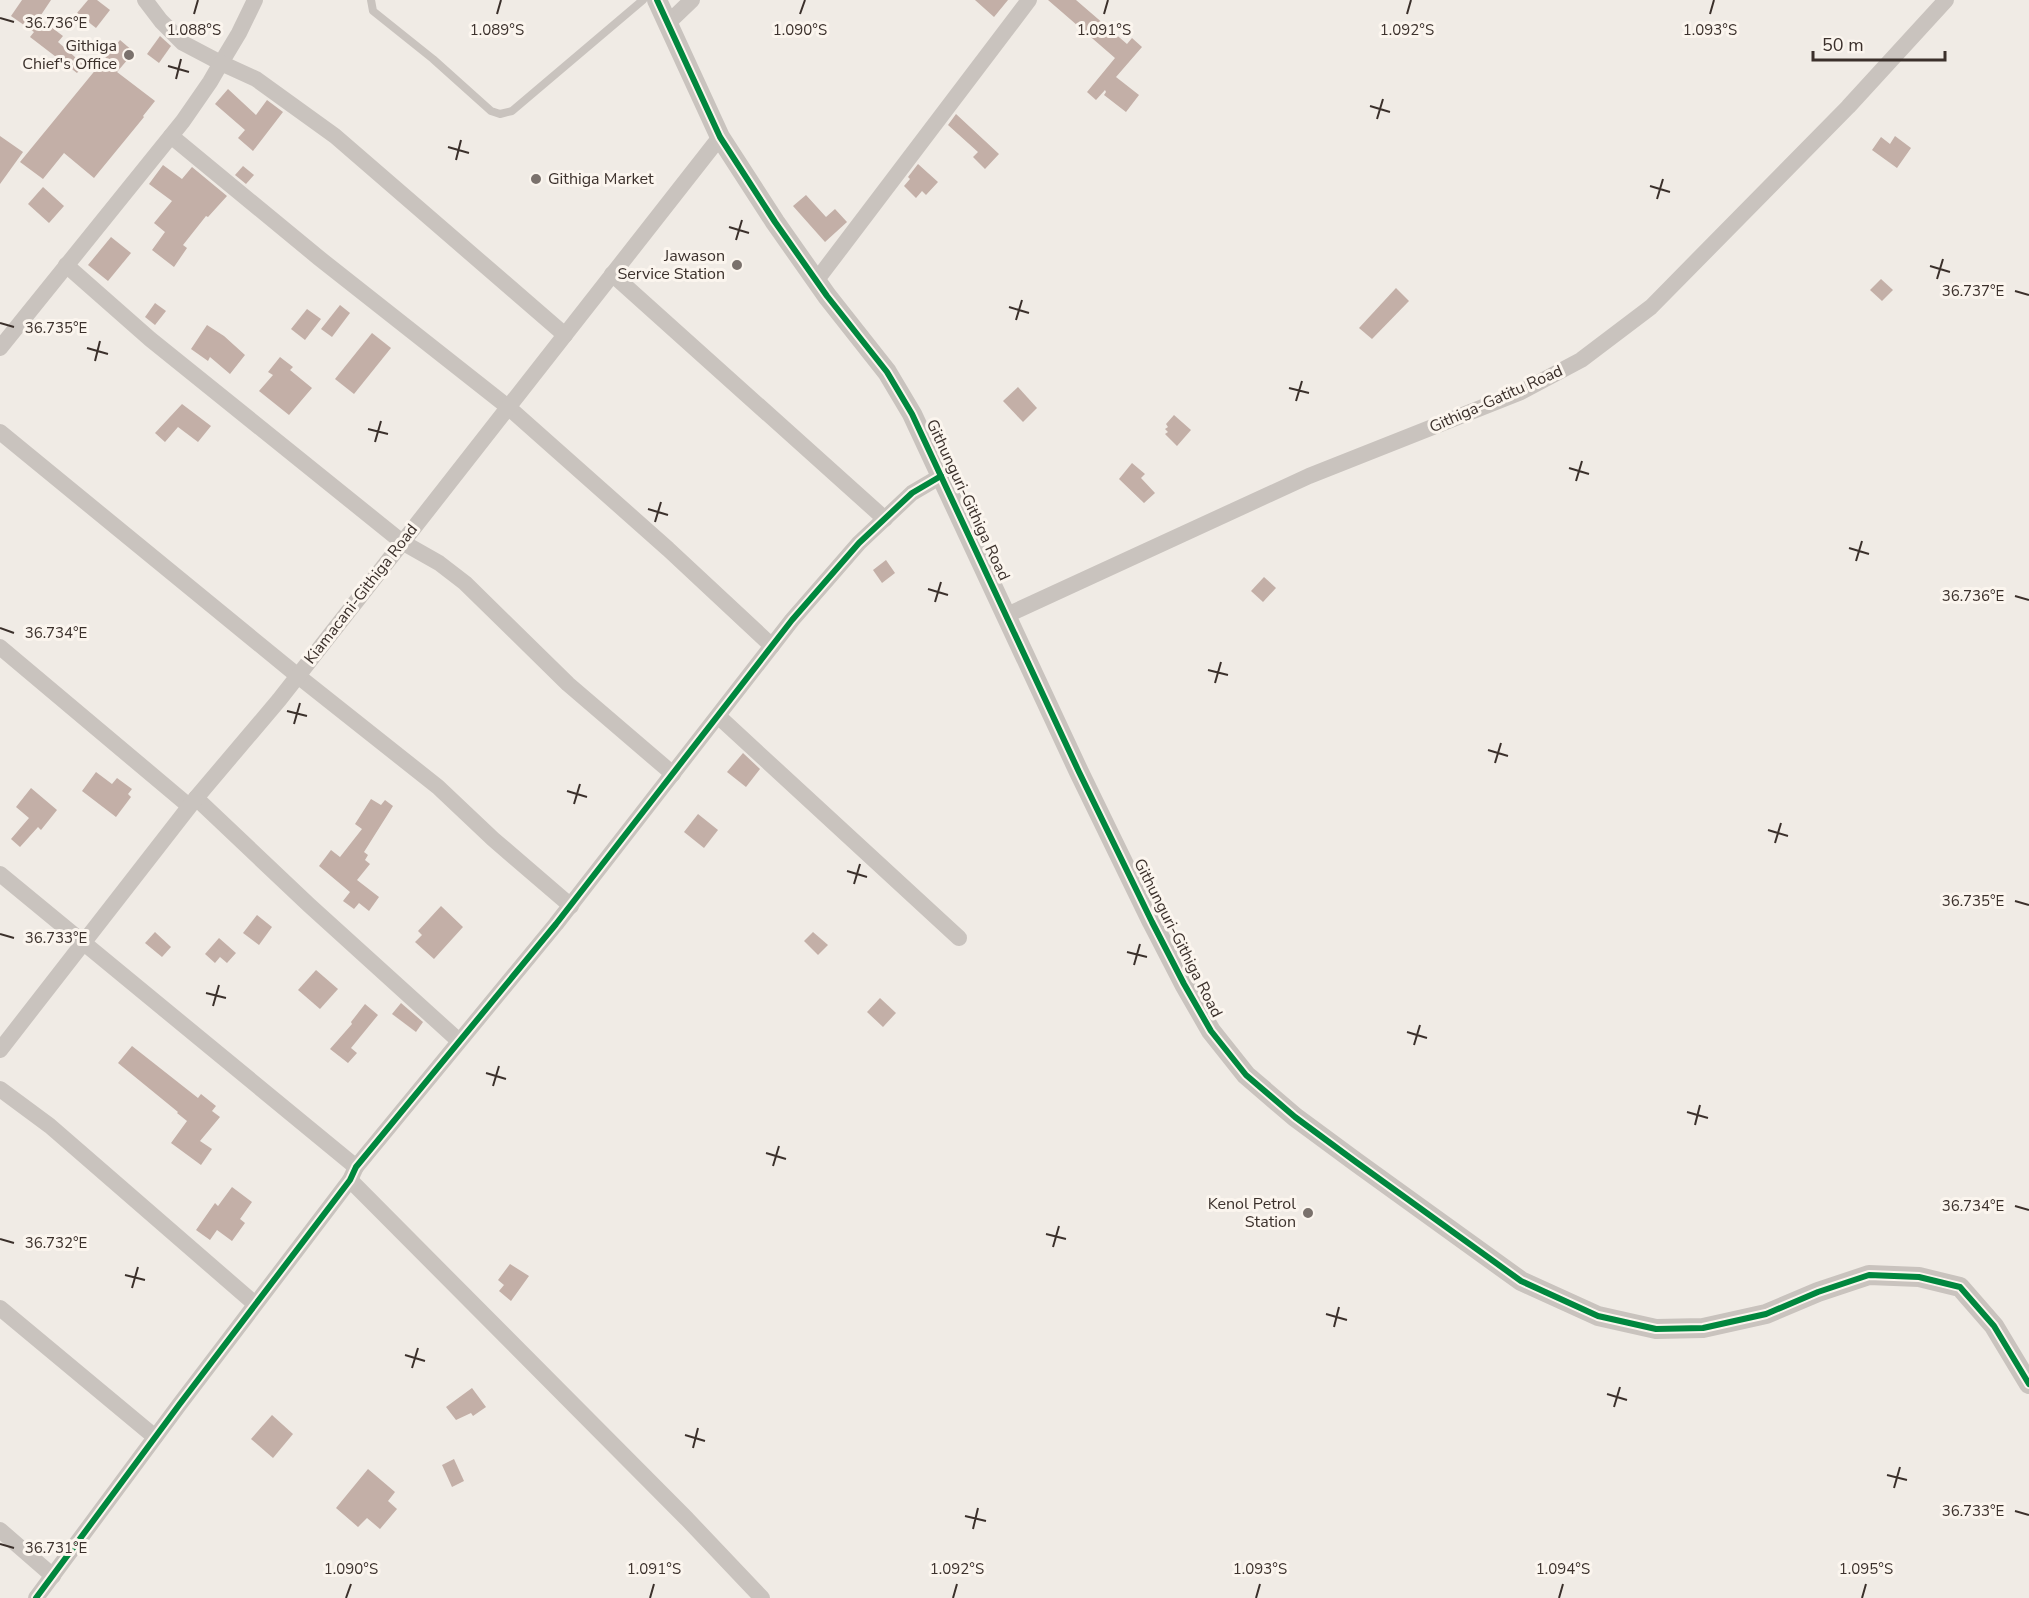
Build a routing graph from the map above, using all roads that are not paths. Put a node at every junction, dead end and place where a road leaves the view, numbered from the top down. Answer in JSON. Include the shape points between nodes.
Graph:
{"nodes":[{"id":1,"x":145,"y":0,"type":"edge"},
{"id":2,"x":255,"y":0,"type":"edge"},
{"id":3,"x":371,"y":0,"type":"edge"},
{"id":4,"x":643,"y":0,"type":"edge"},
{"id":5,"x":657,"y":0,"type":"edge"},
{"id":6,"x":692,"y":0,"type":"edge"},
{"id":7,"x":1029,"y":0,"type":"edge"},
{"id":8,"x":1946,"y":0,"type":"edge"},
{"id":9,"x":668,"y":24,"type":"junction"},
{"id":10,"x":221,"y":63,"type":"junction"},
{"id":11,"x":171,"y":136,"type":"junction"},
{"id":12,"x":720,"y":137,"type":"junction"},
{"id":13,"x":66,"y":265,"type":"junction"},
{"id":14,"x":612,"y":274,"type":"junction"},
{"id":15,"x":816,"y":281,"type":"junction"},
{"id":16,"x":565,"y":335,"type":"junction"},
{"id":17,"x":0,"y":348,"type":"edge"},
{"id":18,"x":508,"y":407,"type":"junction"},
{"id":19,"x":0,"y":432,"type":"edge"},
{"id":20,"x":941,"y":476,"type":"junction"},
{"id":21,"x":885,"y":519,"type":"junction"},
{"id":22,"x":402,"y":542,"type":"junction"},
{"id":23,"x":1007,"y":615,"type":"junction"},
{"id":24,"x":772,"y":646,"type":"junction"},
{"id":25,"x":0,"y":647,"type":"edge"},
{"id":26,"x":298,"y":676,"type":"junction"},
{"id":27,"x":718,"y":716,"type":"junction"},
{"id":28,"x":673,"y":774,"type":"junction"},
{"id":29,"x":193,"y":802,"type":"junction"},
{"id":30,"x":0,"y":874,"type":"edge"},
{"id":31,"x":571,"y":906,"type":"junction"},
{"id":32,"x":959,"y":938,"type":"dead end"},
{"id":33,"x":84,"y":942,"type":"junction"},
{"id":34,"x":459,"y":1041,"type":"junction"},
{"id":35,"x":0,"y":1050,"type":"edge"},
{"id":36,"x":0,"y":1089,"type":"edge"},
{"id":37,"x":353,"y":1174,"type":"junction"},
{"id":38,"x":255,"y":1304,"type":"junction"},
{"id":39,"x":0,"y":1308,"type":"edge"},
{"id":40,"x":2029,"y":1384,"type":"edge"},
{"id":41,"x":155,"y":1437,"type":"junction"},
{"id":42,"x":0,"y":1530,"type":"edge"},
{"id":43,"x":53,"y":1576,"type":"junction"},
{"id":44,"x":36,"y":1598,"type":"edge"},
{"id":45,"x":762,"y":1598,"type":"edge"}],
"edges":[{"from":1,"to":10,"type":"street","via":[[183,43]]},
{"from":2,"to":10,"type":"street"},
{"from":3,"to":4,"type":"lane","via":[[373,11],[491,111],[500,114],[512,111]]},
{"from":5,"to":9,"type":"street","name":"Githunguri-Githiga Road"},
{"from":6,"to":9,"type":"street"},
{"from":7,"to":15,"type":"street"},
{"from":8,"to":23,"type":"street","name":"Githiga-Gatitu Road","via":[[1848,107],[1651,307],[1581,360],[1521,392],[1309,476]]},
{"from":9,"to":12,"type":"street","name":"Githunguri-Githiga Road"},
{"from":10,"to":11,"type":"street"},
{"from":10,"to":16,"type":"street","via":[[256,79],[335,136]]},
{"from":11,"to":13,"type":"street"},
{"from":11,"to":18,"type":"street"},
{"from":12,"to":14,"type":"street","name":"Kiamacani-Githiga Road"},
{"from":12,"to":15,"type":"street","name":"Githunguri-Githiga Road"},
{"from":13,"to":17,"type":"street"},
{"from":13,"to":22,"type":"street","via":[[150,339]]},
{"from":14,"to":16,"type":"street","name":"Kiamacani-Githiga Road"},
{"from":14,"to":21,"type":"street"},
{"from":15,"to":20,"type":"street","name":"Githunguri-Githiga Road","via":[[887,372]]},
{"from":16,"to":18,"type":"street","name":"Kiamacani-Githiga Road"},
{"from":18,"to":22,"type":"street","name":"Kiamacani-Githiga Road"},
{"from":18,"to":24,"type":"street"},
{"from":19,"to":26,"type":"street"},
{"from":20,"to":21,"type":"street","via":[[912,493]]},
{"from":20,"to":23,"type":"street","name":"Githunguri-Githiga Road"},
{"from":21,"to":24,"type":"street","via":[[859,543]]},
{"from":22,"to":26,"type":"street","name":"Kiamacani-Githiga Road"},
{"from":22,"to":28,"type":"street","via":[[465,583],[568,684]]},
{"from":23,"to":40,"type":"street","name":"Githunguri-Githiga Road","via":[[1084,783],[1211,1031],[1246,1075],[1295,1117],[1521,1281],[1598,1316],[1656,1329],[1703,1328],[1766,1314],[1869,1275],[1919,1276],[1960,1287],[1994,1326]]},
{"from":24,"to":27,"type":"street"},
{"from":25,"to":29,"type":"street"},
{"from":26,"to":29,"type":"street","name":"Kiamacani-Githiga Road"},
{"from":26,"to":31,"type":"street","via":[[438,787]]},
{"from":27,"to":28,"type":"street"},
{"from":27,"to":32,"type":"street"},
{"from":28,"to":31,"type":"street"},
{"from":29,"to":33,"type":"street","name":"Kiamacani-Githiga Road"},
{"from":29,"to":34,"type":"street"},
{"from":30,"to":33,"type":"street"},
{"from":31,"to":34,"type":"street"},
{"from":33,"to":35,"type":"street","name":"Kiamacani-Githiga Road"},
{"from":33,"to":37,"type":"street"},
{"from":34,"to":37,"type":"street"},
{"from":36,"to":38,"type":"street","via":[[50,1126]]},
{"from":37,"to":38,"type":"street"},
{"from":37,"to":45,"type":"street"},
{"from":38,"to":41,"type":"street"},
{"from":39,"to":41,"type":"street"},
{"from":41,"to":43,"type":"street"},
{"from":42,"to":43,"type":"street"},
{"from":43,"to":44,"type":"street"}]}
